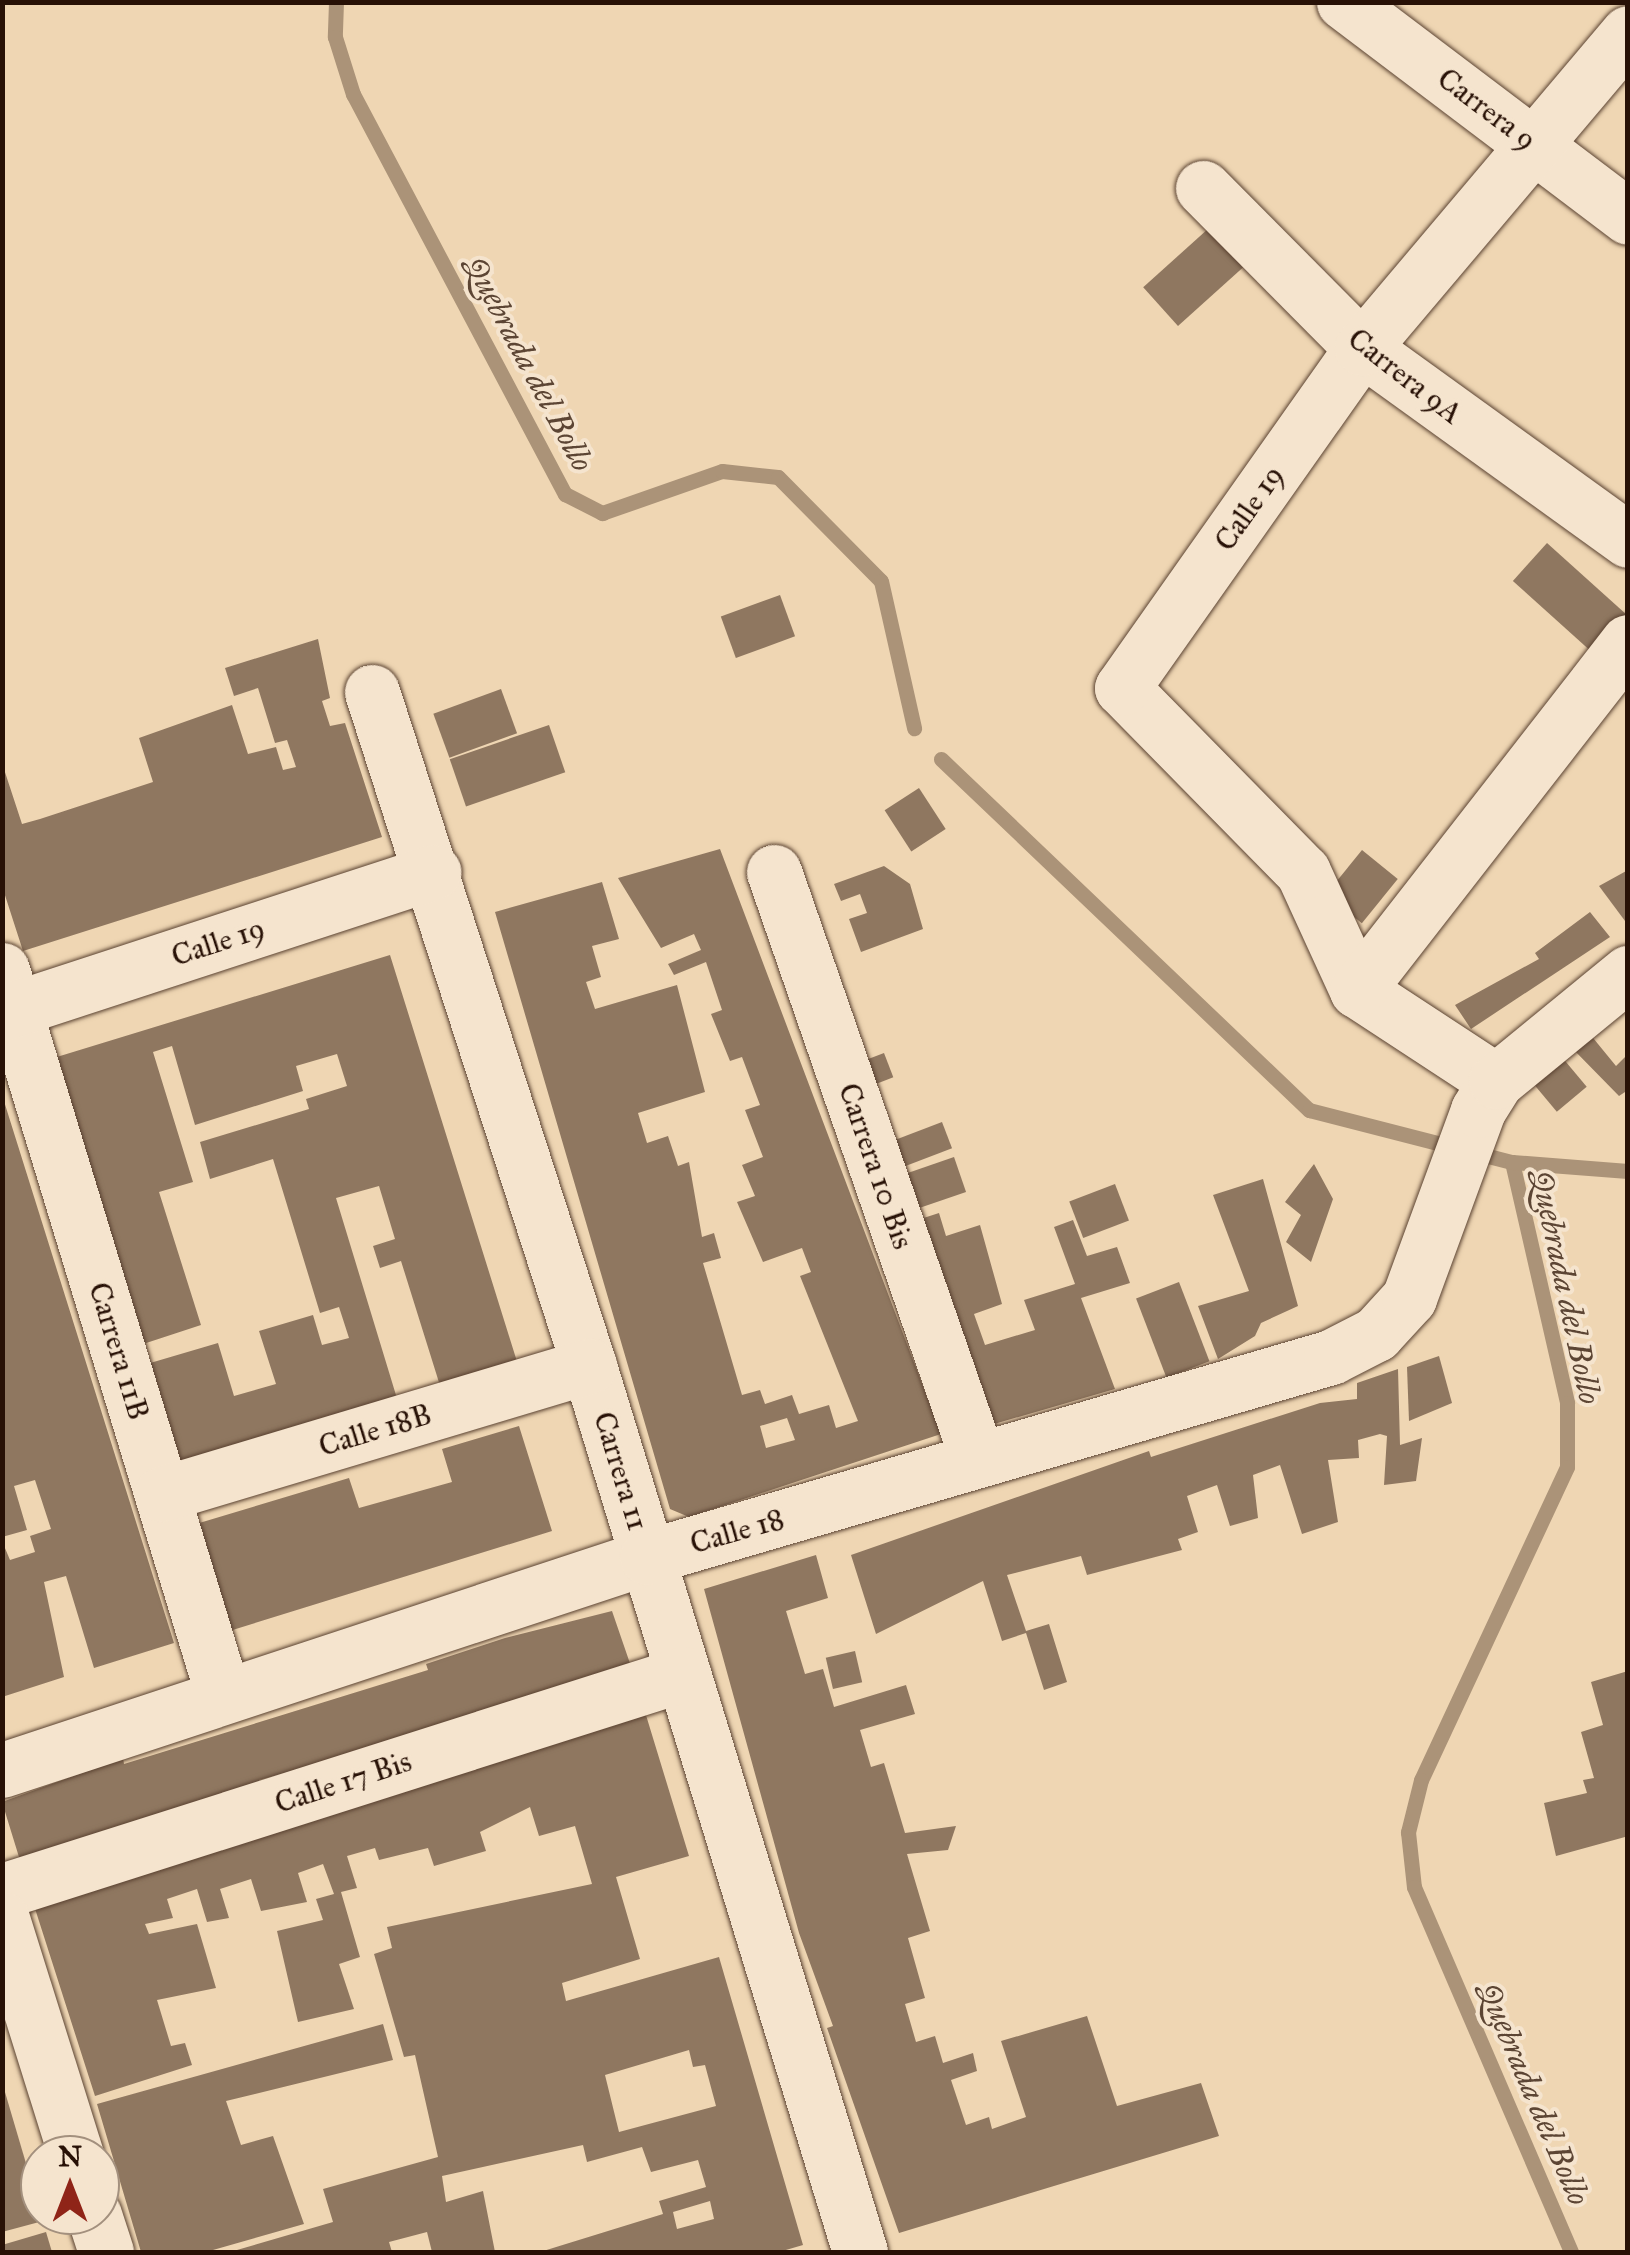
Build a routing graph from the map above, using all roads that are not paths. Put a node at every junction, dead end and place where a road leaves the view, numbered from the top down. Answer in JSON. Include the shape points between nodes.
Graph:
{"nodes":[{"id":1,"x":1344,"y":2,"type":"edge"},
{"id":2,"x":1628,"y":33,"type":"edge"},
{"id":3,"x":1536,"y":146,"type":"junction"},
{"id":4,"x":1202,"y":188,"type":"dead end"},
{"id":5,"x":1628,"y":217,"type":"edge"},
{"id":6,"x":1362,"y":348,"type":"junction"},
{"id":7,"x":1628,"y":540,"type":"edge"},
{"id":8,"x":1628,"y":642,"type":"edge"},
{"id":9,"x":372,"y":692,"type":"dead end"},
{"id":10,"x":434,"y":872,"type":"junction"},
{"id":11,"x":774,"y":872,"type":"dead end"},
{"id":12,"x":1628,"y":973,"type":"edge"},
{"id":13,"x":1358,"y":990,"type":"junction"},
{"id":14,"x":7,"y":997,"type":"edge"},
{"id":15,"x":1487,"y":1095,"type":"junction"},
{"id":16,"x":589,"y":1366,"type":"junction"},
{"id":17,"x":978,"y":1460,"type":"junction"},
{"id":18,"x":162,"y":1494,"type":"junction"},
{"id":19,"x":648,"y":1557,"type":"junction"},
{"id":20,"x":683,"y":1674,"type":"junction"},
{"id":21,"x":223,"y":1695,"type":"junction"},
{"id":22,"x":2,"y":1770,"type":"edge"},
{"id":23,"x":2,"y":1891,"type":"edge"},
{"id":24,"x":2,"y":1919,"type":"edge"},
{"id":25,"x":70,"y":2135,"type":"edge"},
{"id":26,"x":860,"y":2252,"type":"edge"}],
"edges":[{"from":1,"to":3,"type":"street","name":"Carrera 9"},
{"from":2,"to":3,"type":"street","name":"Calle 19"},
{"from":3,"to":5,"type":"street","name":"Carrera 9"},
{"from":3,"to":6,"type":"street","name":"Calle 19"},
{"from":4,"to":6,"type":"street","name":"Carrera 9A"},
{"from":6,"to":7,"type":"street","name":"Carrera 9A"},
{"from":6,"to":13,"type":"street","name":"Calle 19","via":[[1122,688],[1303,872]]},
{"from":8,"to":13,"type":"street"},
{"from":9,"to":10,"type":"street","name":"Carrera 11"},
{"from":10,"to":14,"type":"street","name":"Calle 19"},
{"from":10,"to":16,"type":"street","name":"Carrera 11"},
{"from":11,"to":17,"type":"street","name":"Carrera 10 Bis"},
{"from":12,"to":15,"type":"street"},
{"from":13,"to":15,"type":"street"},
{"from":14,"to":18,"type":"street","name":"Carrera 11B"},
{"from":15,"to":17,"type":"street","name":"Calle 18","via":[[1432,1249],[1409,1298],[1376,1334],[1332,1357]]},
{"from":16,"to":18,"type":"street","name":"Calle 18B"},
{"from":16,"to":19,"type":"street","name":"Carrera 11"},
{"from":17,"to":19,"type":"street","name":"Calle 18"},
{"from":18,"to":21,"type":"street","name":"Carrera 11B"},
{"from":19,"to":20,"type":"street","name":"Carrera 11"},
{"from":19,"to":21,"type":"street","name":"Calle 18"},
{"from":20,"to":23,"type":"street","name":"Calle 17 Bis"},
{"from":20,"to":26,"type":"street","name":"Carrera 11"},
{"from":21,"to":22,"type":"street","name":"Calle 18"},
{"from":24,"to":25,"type":"street"}]}
